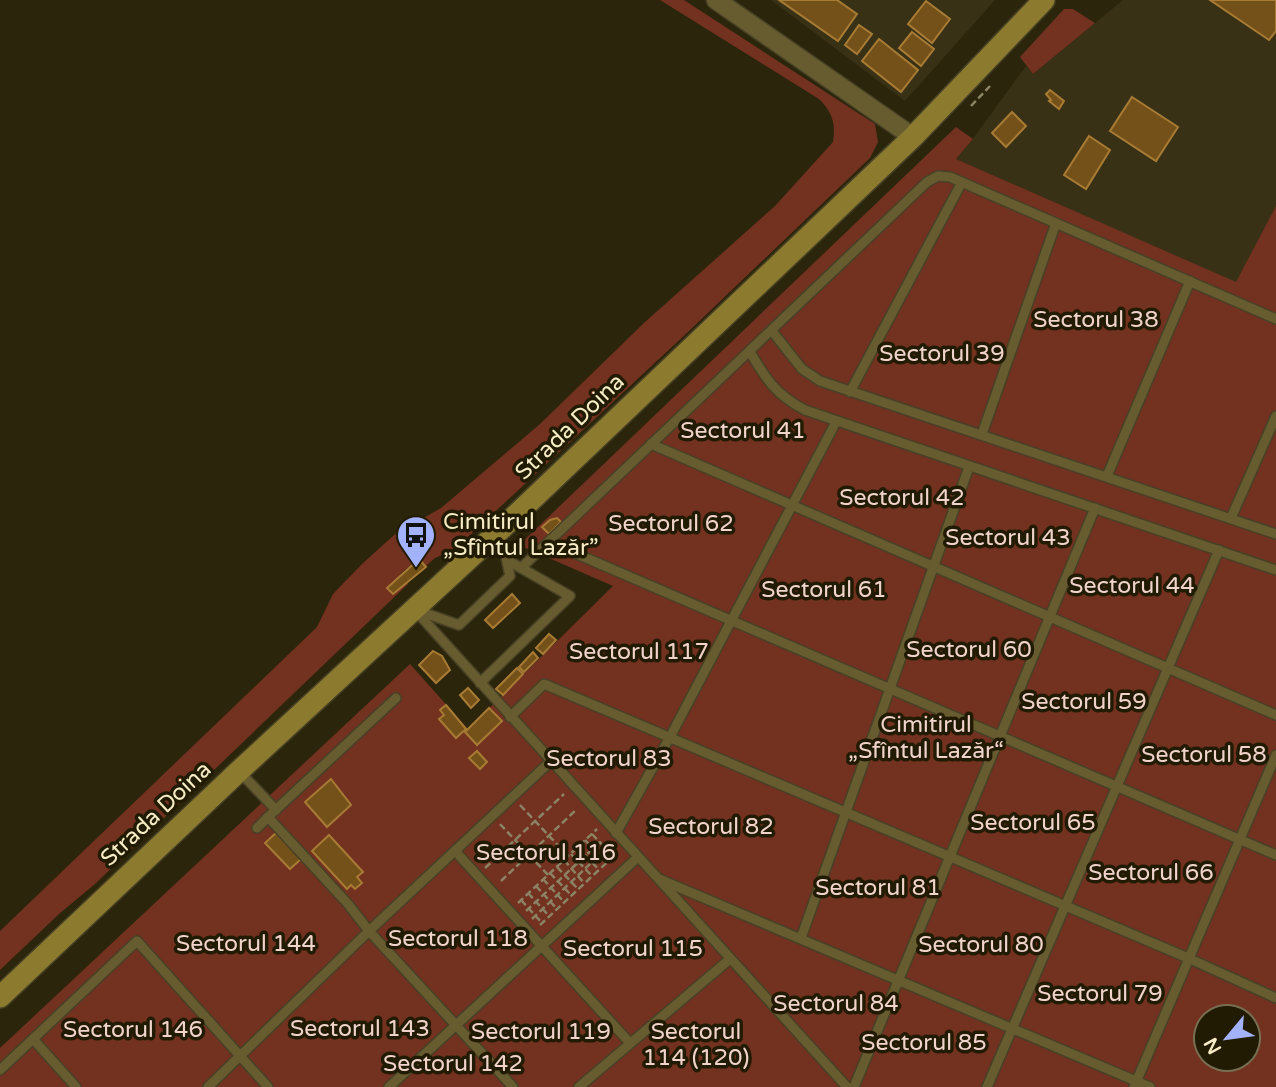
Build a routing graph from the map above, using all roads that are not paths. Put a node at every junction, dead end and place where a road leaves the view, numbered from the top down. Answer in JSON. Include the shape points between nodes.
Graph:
{"nodes":[{"id":1,"x":716,"y":0,"type":"edge"},
{"id":2,"x":1044,"y":0,"type":"edge"},
{"id":3,"x":914,"y":137,"type":"junction"},
{"id":4,"x":962,"y":182,"type":"junction"},
{"id":5,"x":1056,"y":223,"type":"junction"},
{"id":6,"x":1190,"y":282,"type":"junction"},
{"id":7,"x":1276,"y":319,"type":"edge"},
{"id":8,"x":772,"y":331,"type":"junction"},
{"id":9,"x":750,"y":352,"type":"junction"},
{"id":10,"x":850,"y":392,"type":"junction"},
{"id":11,"x":1276,"y":416,"type":"edge"},
{"id":12,"x":836,"y":422,"type":"junction"},
{"id":13,"x":982,"y":434,"type":"junction"},
{"id":14,"x":651,"y":444,"type":"junction"},
{"id":15,"x":969,"y":467,"type":"junction"},
{"id":16,"x":1107,"y":476,"type":"junction"},
{"id":17,"x":790,"y":505,"type":"junction"},
{"id":18,"x":1095,"y":509,"type":"junction"},
{"id":19,"x":1231,"y":518,"type":"junction"},
{"id":20,"x":500,"y":530,"type":"junction"},
{"id":21,"x":1276,"y":534,"type":"edge"},
{"id":22,"x":549,"y":542,"type":"junction"},
{"id":23,"x":1219,"y":550,"type":"junction"},
{"id":24,"x":507,"y":560,"type":"junction"},
{"id":25,"x":934,"y":566,"type":"junction"},
{"id":26,"x":521,"y":568,"type":"junction"},
{"id":27,"x":1276,"y":569,"type":"edge"},
{"id":28,"x":414,"y":609,"type":"junction"},
{"id":29,"x":1050,"y":617,"type":"junction"},
{"id":30,"x":731,"y":620,"type":"junction"},
{"id":31,"x":1168,"y":667,"type":"junction"},
{"id":32,"x":480,"y":683,"type":"junction"},
{"id":33,"x":891,"y":690,"type":"junction"},
{"id":34,"x":396,"y":698,"type":"dead end"},
{"id":35,"x":1276,"y":715,"type":"edge"},
{"id":36,"x":510,"y":717,"type":"junction"},
{"id":37,"x":1000,"y":736,"type":"junction"},
{"id":38,"x":670,"y":737,"type":"junction"},
{"id":39,"x":1276,"y":755,"type":"edge"},
{"id":40,"x":551,"y":761,"type":"junction"},
{"id":41,"x":239,"y":771,"type":"junction"},
{"id":42,"x":1117,"y":787,"type":"junction"},
{"id":43,"x":276,"y":810,"type":"junction"},
{"id":44,"x":845,"y":812,"type":"junction"},
{"id":45,"x":268,"y":817,"type":"junction"},
{"id":46,"x":257,"y":828,"type":"dead end"},
{"id":47,"x":615,"y":838,"type":"junction"},
{"id":48,"x":1240,"y":839,"type":"junction"},
{"id":49,"x":455,"y":850,"type":"junction"},
{"id":50,"x":1276,"y":855,"type":"edge"},
{"id":51,"x":638,"y":857,"type":"junction"},
{"id":52,"x":950,"y":858,"type":"junction"},
{"id":53,"x":656,"y":877,"type":"junction"},
{"id":54,"x":1065,"y":907,"type":"junction"},
{"id":55,"x":369,"y":931,"type":"junction"},
{"id":56,"x":801,"y":939,"type":"junction"},
{"id":57,"x":542,"y":946,"type":"junction"},
{"id":58,"x":1188,"y":958,"type":"junction"},
{"id":59,"x":730,"y":959,"type":"junction"},
{"id":60,"x":898,"y":980,"type":"junction"},
{"id":61,"x":0,"y":997,"type":"edge"},
{"id":62,"x":1276,"y":998,"type":"edge"},
{"id":63,"x":456,"y":1024,"type":"junction"},
{"id":64,"x":1013,"y":1030,"type":"junction"},
{"id":65,"x":33,"y":1040,"type":"junction"},
{"id":66,"x":630,"y":1043,"type":"junction"},
{"id":67,"x":240,"y":1057,"type":"junction"},
{"id":68,"x":0,"y":1070,"type":"edge"},
{"id":69,"x":1135,"y":1084,"type":"edge"},
{"id":70,"x":76,"y":1087,"type":"edge"},
{"id":71,"x":208,"y":1087,"type":"edge"},
{"id":72,"x":268,"y":1087,"type":"edge"},
{"id":73,"x":388,"y":1087,"type":"edge"},
{"id":74,"x":513,"y":1087,"type":"edge"},
{"id":75,"x":579,"y":1087,"type":"edge"},
{"id":76,"x":847,"y":1087,"type":"edge"},
{"id":77,"x":854,"y":1087,"type":"edge"},
{"id":78,"x":987,"y":1087,"type":"edge"},
{"id":79,"x":1150,"y":1087,"type":"edge"}],
"edges":[{"from":1,"to":3,"type":"street"},
{"from":2,"to":3,"type":"main road","name":"Strada Doina"},
{"from":3,"to":20,"type":"main road","name":"Strada Doina"},
{"from":4,"to":5,"type":"lane"},
{"from":4,"to":8,"type":"lane","via":[[932,178]]},
{"from":4,"to":10,"type":"lane"},
{"from":5,"to":6,"type":"lane"},
{"from":5,"to":13,"type":"lane"},
{"from":6,"to":7,"type":"lane"},
{"from":6,"to":16,"type":"lane"},
{"from":8,"to":9,"type":"lane"},
{"from":8,"to":10,"type":"lane","via":[[810,376]]},
{"from":9,"to":12,"type":"lane","via":[[783,398]]},
{"from":9,"to":14,"type":"lane"},
{"from":10,"to":13,"type":"lane"},
{"from":11,"to":19,"type":"lane"},
{"from":12,"to":15,"type":"lane"},
{"from":12,"to":17,"type":"lane"},
{"from":13,"to":16,"type":"lane"},
{"from":14,"to":17,"type":"lane"},
{"from":14,"to":22,"type":"lane"},
{"from":15,"to":18,"type":"lane"},
{"from":15,"to":25,"type":"lane"},
{"from":16,"to":19,"type":"lane"},
{"from":17,"to":25,"type":"lane"},
{"from":17,"to":30,"type":"lane"},
{"from":18,"to":23,"type":"lane"},
{"from":18,"to":29,"type":"lane"},
{"from":19,"to":21,"type":"lane"},
{"from":20,"to":24,"type":"lane"},
{"from":20,"to":28,"type":"main road","name":"Strada Doina"},
{"from":22,"to":26,"type":"lane"},
{"from":22,"to":30,"type":"lane"},
{"from":23,"to":27,"type":"lane"},
{"from":23,"to":31,"type":"lane"},
{"from":24,"to":26,"type":"lane"},
{"from":24,"to":28,"type":"lane","via":[[510,576],[459,625]]},
{"from":25,"to":29,"type":"lane"},
{"from":25,"to":33,"type":"lane"},
{"from":26,"to":32,"type":"lane","via":[[570,596]]},
{"from":28,"to":32,"type":"lane"},
{"from":28,"to":41,"type":"main road","name":"Strada Doina"},
{"from":29,"to":31,"type":"lane"},
{"from":29,"to":37,"type":"lane"},
{"from":30,"to":33,"type":"lane"},
{"from":30,"to":38,"type":"lane"},
{"from":31,"to":35,"type":"lane"},
{"from":31,"to":42,"type":"lane"},
{"from":32,"to":36,"type":"lane"},
{"from":33,"to":37,"type":"lane"},
{"from":33,"to":44,"type":"lane"},
{"from":34,"to":43,"type":"lane"},
{"from":36,"to":38,"type":"lane","via":[[544,684]]},
{"from":36,"to":40,"type":"lane"},
{"from":37,"to":42,"type":"lane"},
{"from":37,"to":52,"type":"lane"},
{"from":38,"to":44,"type":"lane"},
{"from":38,"to":47,"type":"lane"},
{"from":39,"to":48,"type":"lane"},
{"from":40,"to":47,"type":"lane"},
{"from":40,"to":49,"type":"lane"},
{"from":41,"to":43,"type":"lane"},
{"from":41,"to":61,"type":"main road","name":"Strada Doina"},
{"from":42,"to":48,"type":"lane"},
{"from":42,"to":54,"type":"lane"},
{"from":43,"to":45,"type":"lane"},
{"from":44,"to":52,"type":"lane"},
{"from":44,"to":56,"type":"lane"},
{"from":45,"to":46,"type":"lane"},
{"from":45,"to":55,"type":"lane"},
{"from":47,"to":51,"type":"lane"},
{"from":48,"to":50,"type":"lane"},
{"from":48,"to":58,"type":"lane"},
{"from":49,"to":55,"type":"lane"},
{"from":49,"to":57,"type":"lane"},
{"from":51,"to":53,"type":"lane"},
{"from":51,"to":57,"type":"lane"},
{"from":52,"to":54,"type":"lane"},
{"from":52,"to":60,"type":"lane"},
{"from":53,"to":56,"type":"lane"},
{"from":53,"to":59,"type":"lane"},
{"from":54,"to":58,"type":"lane"},
{"from":54,"to":64,"type":"lane"},
{"from":55,"to":63,"type":"lane"},
{"from":55,"to":67,"type":"lane"},
{"from":56,"to":60,"type":"lane"},
{"from":57,"to":63,"type":"lane"},
{"from":57,"to":66,"type":"lane"},
{"from":58,"to":62,"type":"lane"},
{"from":58,"to":69,"type":"lane"},
{"from":59,"to":66,"type":"lane"},
{"from":59,"to":76,"type":"lane"},
{"from":60,"to":64,"type":"lane"},
{"from":60,"to":77,"type":"lane"},
{"from":63,"to":73,"type":"lane"},
{"from":63,"to":74,"type":"lane"},
{"from":64,"to":69,"type":"lane"},
{"from":64,"to":78,"type":"lane"},
{"from":65,"to":67,"type":"lane","via":[[137,941]]},
{"from":65,"to":68,"type":"lane"},
{"from":65,"to":70,"type":"lane"},
{"from":66,"to":75,"type":"lane"},
{"from":67,"to":71,"type":"lane"},
{"from":67,"to":72,"type":"lane"},
{"from":69,"to":79,"type":"lane"}]}
